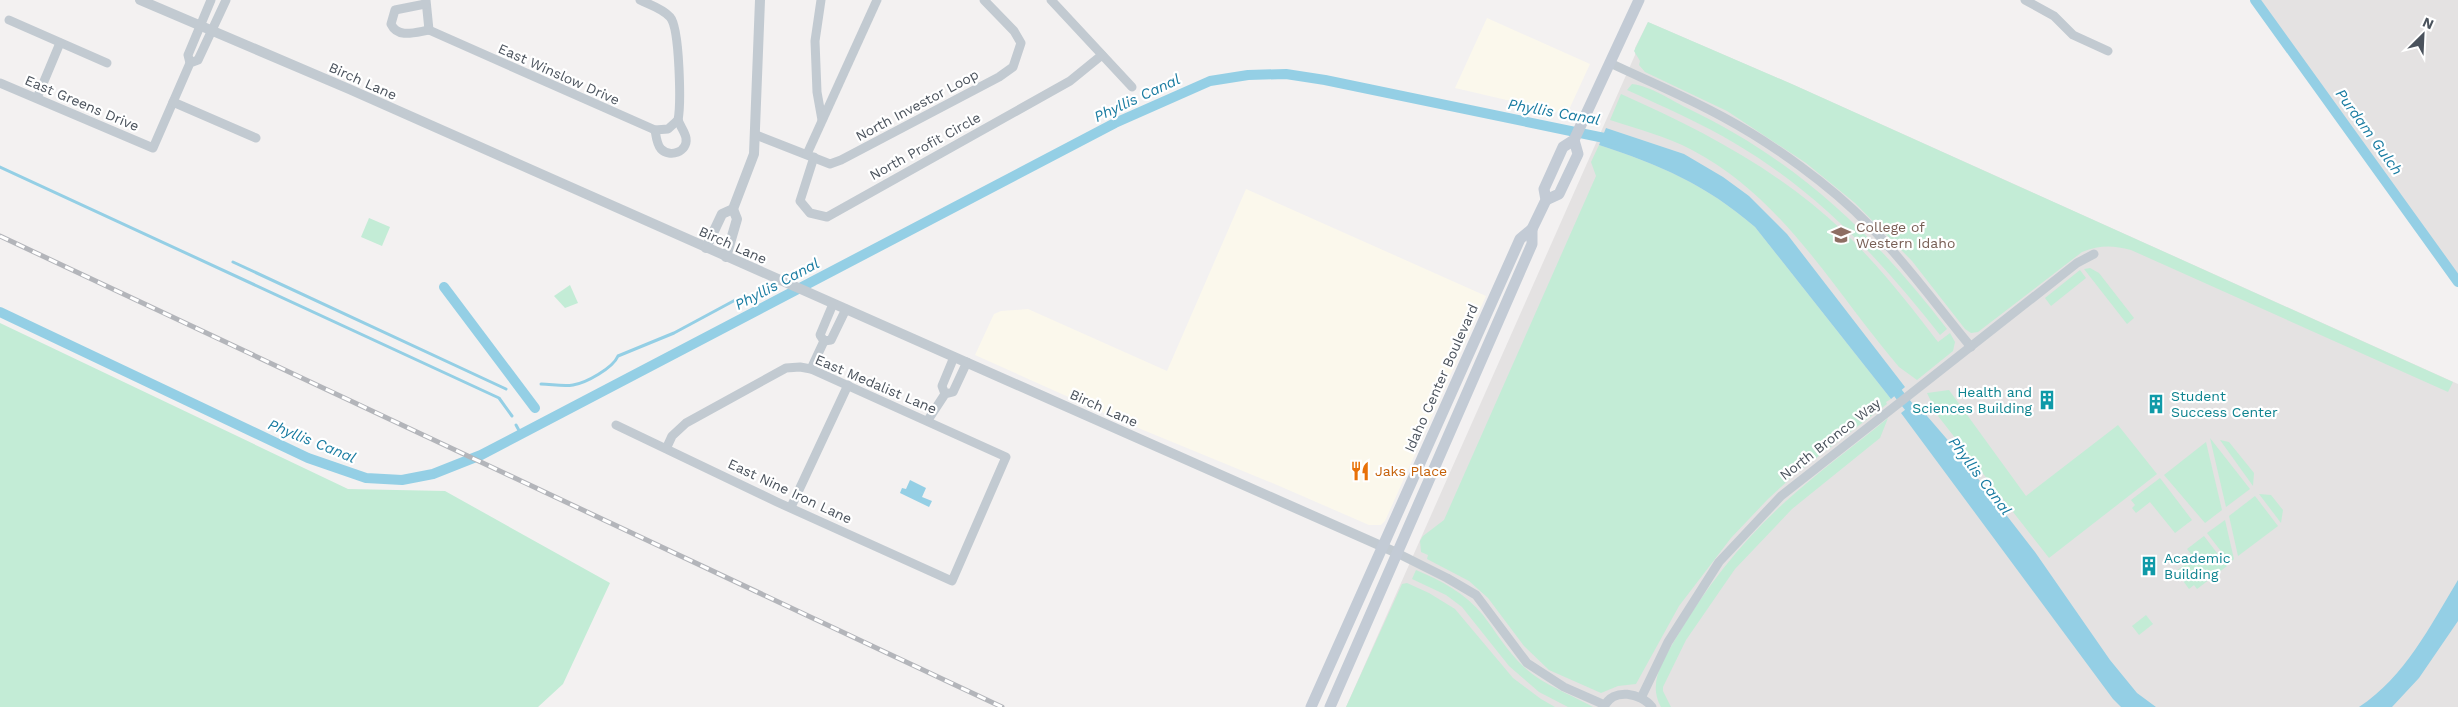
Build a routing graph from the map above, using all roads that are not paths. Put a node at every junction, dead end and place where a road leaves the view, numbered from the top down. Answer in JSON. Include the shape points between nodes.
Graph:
{"nodes":[{"id":1,"x":140,"y":0,"type":"edge"},
{"id":2,"x":211,"y":0,"type":"edge"},
{"id":3,"x":226,"y":0,"type":"edge"},
{"id":4,"x":640,"y":0,"type":"edge"},
{"id":5,"x":760,"y":0,"type":"edge"},
{"id":6,"x":821,"y":0,"type":"edge"},
{"id":7,"x":877,"y":0,"type":"edge"},
{"id":8,"x":984,"y":0,"type":"edge"},
{"id":9,"x":1051,"y":0,"type":"edge"},
{"id":10,"x":1639,"y":0,"type":"edge"},
{"id":11,"x":2025,"y":0,"type":"edge"},
{"id":12,"x":426,"y":2,"type":"edge"},
{"id":13,"x":9,"y":20,"type":"dead end"},
{"id":14,"x":200,"y":26,"type":"junction"},
{"id":15,"x":429,"y":30,"type":"junction"},
{"id":16,"x":212,"y":31,"type":"junction"},
{"id":17,"x":60,"y":42,"type":"junction"},
{"id":18,"x":2108,"y":51,"type":"dead end"},
{"id":19,"x":1102,"y":55,"type":"junction"},
{"id":20,"x":107,"y":63,"type":"dead end"},
{"id":21,"x":190,"y":63,"type":"junction"},
{"id":22,"x":1610,"y":63,"type":"junction"},
{"id":23,"x":0,"y":83,"type":"edge"},
{"id":24,"x":1132,"y":87,"type":"dead end"},
{"id":25,"x":37,"y":98,"type":"junction"},
{"id":26,"x":173,"y":102,"type":"junction"},
{"id":27,"x":678,"y":120,"type":"junction"},
{"id":28,"x":822,"y":120,"type":"junction"},
{"id":29,"x":655,"y":130,"type":"junction"},
{"id":30,"x":756,"y":135,"type":"junction"},
{"id":31,"x":256,"y":138,"type":"dead end"},
{"id":32,"x":1574,"y":140,"type":"junction"},
{"id":33,"x":811,"y":156,"type":"junction"},
{"id":34,"x":1546,"y":200,"type":"junction"},
{"id":35,"x":733,"y":209,"type":"junction"},
{"id":36,"x":1532,"y":229,"type":"junction"},
{"id":37,"x":706,"y":248,"type":"junction"},
{"id":38,"x":2094,"y":254,"type":"dead end"},
{"id":39,"x":726,"y":256,"type":"junction"},
{"id":40,"x":833,"y":304,"type":"junction"},
{"id":41,"x":846,"y":309,"type":"junction"},
{"id":42,"x":824,"y":340,"type":"junction"},
{"id":43,"x":1971,"y":347,"type":"junction"},
{"id":44,"x":954,"y":357,"type":"junction"},
{"id":45,"x":967,"y":362,"type":"junction"},
{"id":46,"x":811,"y":369,"type":"junction"},
{"id":47,"x":848,"y":385,"type":"junction"},
{"id":48,"x":945,"y":394,"type":"junction"},
{"id":49,"x":928,"y":420,"type":"junction"},
{"id":50,"x":616,"y":425,"type":"dead end"},
{"id":51,"x":666,"y":448,"type":"junction"},
{"id":52,"x":791,"y":507,"type":"junction"},
{"id":53,"x":1381,"y":546,"type":"junction"},
{"id":54,"x":1397,"y":553,"type":"junction"},
{"id":55,"x":952,"y":581,"type":"joint"},
{"id":56,"x":1641,"y":698,"type":"junction"},
{"id":57,"x":1604,"y":706,"type":"edge"},
{"id":58,"x":1311,"y":707,"type":"edge"},
{"id":59,"x":1330,"y":707,"type":"edge"},
{"id":60,"x":1652,"y":707,"type":"edge"}],
"edges":[{"from":1,"to":14,"type":"street","name":"Birch Lane"},
{"from":2,"to":14,"type":"street"},
{"from":3,"to":16,"type":"street"},
{"from":4,"to":27,"type":"street","via":[[672,18],[677,39]]},
{"from":5,"to":30,"type":"street"},
{"from":6,"to":28,"type":"street","via":[[815,41],[817,92]]},
{"from":7,"to":28,"type":"street"},
{"from":8,"to":33,"type":"street","name":"North Investor Loop","via":[[1014,31],[1021,43],[1013,67],[841,160],[830,164]]},
{"from":9,"to":19,"type":"street"},
{"from":10,"to":22,"type":"main road","name":"Idaho Center Boulevard"},
{"from":11,"to":18,"type":"street","via":[[2054,16],[2073,35]]},
{"from":12,"to":15,"type":"street"},
{"from":12,"to":15,"type":"street","via":[[395,10],[391,24],[406,34]]},
{"from":13,"to":17,"type":"street"},
{"from":14,"to":16,"type":"street","name":"Birch Lane"},
{"from":14,"to":21,"type":"street","via":[[188,55]]},
{"from":15,"to":29,"type":"street","name":"East Winslow Drive"},
{"from":16,"to":21,"type":"street","via":[[198,60]]},
{"from":16,"to":37,"type":"street","name":"Birch Lane"},
{"from":17,"to":20,"type":"street"},
{"from":17,"to":25,"type":"street"},
{"from":19,"to":24,"type":"street"},
{"from":19,"to":33,"type":"street","name":"North Profit Circle","via":[[1070,81],[826,217],[810,213],[800,201]]},
{"from":21,"to":26,"type":"street"},
{"from":22,"to":32,"type":"main road","name":"Idaho Center Boulevard"},
{"from":22,"to":43,"type":"street","via":[[1724,117],[1828,188],[1904,263]]},
{"from":23,"to":25,"type":"street","name":"East Greens Drive"},
{"from":25,"to":26,"type":"street","name":"East Greens Drive","via":[[153,148]]},
{"from":26,"to":31,"type":"street"},
{"from":27,"to":29,"type":"street","via":[[668,129]]},
{"from":27,"to":29,"type":"street","via":[[686,142],[682,151],[672,154],[662,150]]},
{"from":28,"to":33,"type":"street"},
{"from":30,"to":33,"type":"street","name":"North Investor Loop"},
{"from":30,"to":35,"type":"street","via":[[754,154]]},
{"from":32,"to":34,"type":"main road","name":"Idaho Center Boulevard","via":[[1563,147],[1544,189]]},
{"from":32,"to":34,"type":"main road","name":"Idaho Center Boulevard","via":[[1578,154],[1559,194]]},
{"from":34,"to":36,"type":"main road","name":"Idaho Center Boulevard"},
{"from":35,"to":37,"type":"street","via":[[722,214]]},
{"from":35,"to":39,"type":"street","via":[[737,219]]},
{"from":36,"to":53,"type":"main road","name":"Idaho Center Boulevard","via":[[1520,239]]},
{"from":36,"to":54,"type":"main road","name":"Idaho Center Boulevard","via":[[1532,244]]},
{"from":37,"to":39,"type":"street","name":"Birch Lane"},
{"from":38,"to":43,"type":"street","name":"North Bronco Way","via":[[2077,263]]},
{"from":39,"to":40,"type":"street","name":"Birch Lane"},
{"from":40,"to":41,"type":"street","name":"Birch Lane"},
{"from":40,"to":42,"type":"street","via":[[820,335]]},
{"from":41,"to":42,"type":"street","via":[[831,340]]},
{"from":41,"to":44,"type":"street","name":"Birch Lane"},
{"from":42,"to":46,"type":"street"},
{"from":43,"to":56,"type":"street","name":"North Bronco Way","via":[[1780,496],[1719,562],[1668,642]]},
{"from":44,"to":45,"type":"street","name":"Birch Lane"},
{"from":44,"to":48,"type":"street","via":[[942,386]]},
{"from":45,"to":48,"type":"street","via":[[953,392]]},
{"from":45,"to":53,"type":"street","name":"Birch Lane"},
{"from":46,"to":47,"type":"street","name":"East Medalist Lane"},
{"from":46,"to":51,"type":"street","name":"East Medalist Lane","via":[[800,366],[786,368],[686,423],[672,436]]},
{"from":47,"to":49,"type":"street","name":"East Medalist Lane"},
{"from":47,"to":52,"type":"street"},
{"from":48,"to":49,"type":"street"},
{"from":49,"to":55,"type":"street","name":"East Medalist Lane","via":[[1006,457]]},
{"from":50,"to":51,"type":"street","name":"East Nine Iron Lane"},
{"from":51,"to":52,"type":"street","name":"East Nine Iron Lane"},
{"from":52,"to":55,"type":"street","name":"East Nine Iron Lane"},
{"from":53,"to":54,"type":"street","name":"Birch Lane"},
{"from":53,"to":58,"type":"main road","name":"Idaho Center Boulevard"},
{"from":54,"to":57,"type":"street","via":[[1476,595],[1527,663],[1564,687]]},
{"from":54,"to":59,"type":"main road","name":"Idaho Center Boulevard"},
{"from":56,"to":57,"type":"street","via":[[1623,694]]},
{"from":56,"to":60,"type":"street"}]}
